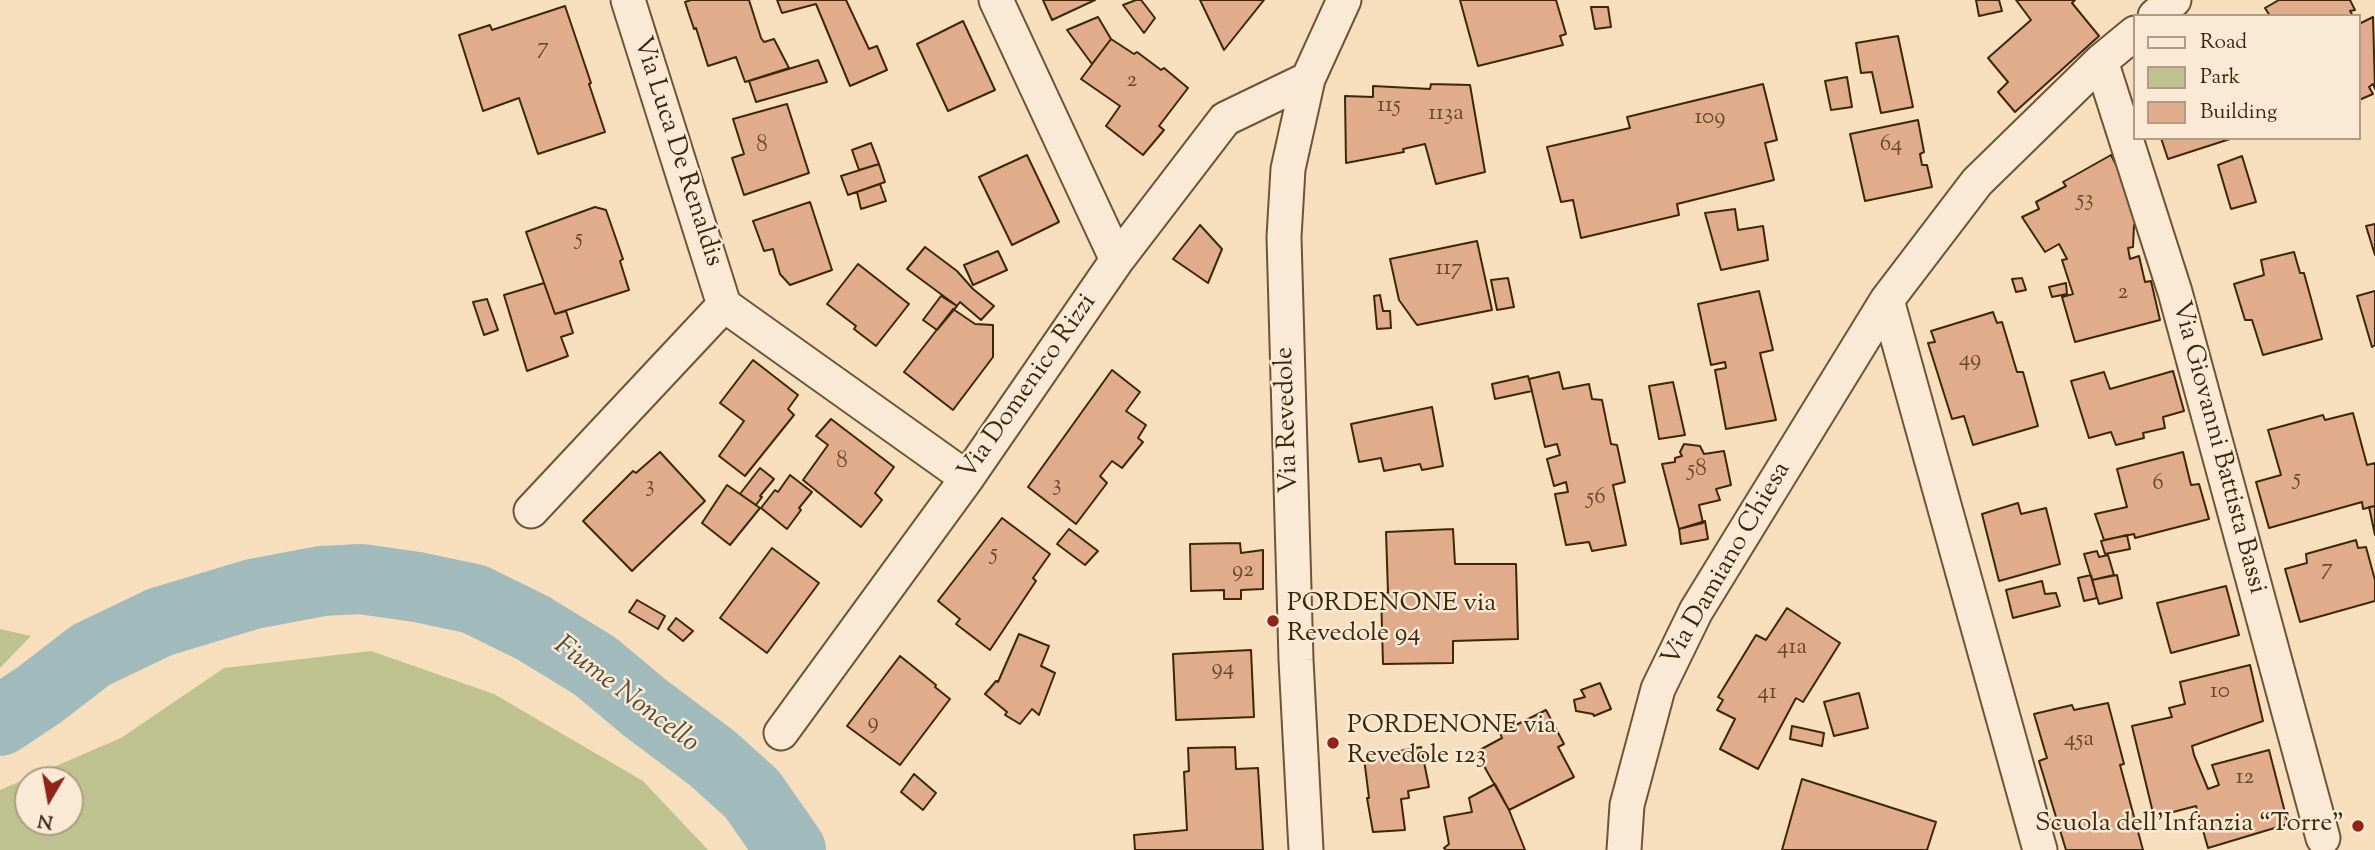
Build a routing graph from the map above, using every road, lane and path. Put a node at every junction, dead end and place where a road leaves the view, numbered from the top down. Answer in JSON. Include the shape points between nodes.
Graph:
{"nodes":[{"id":1,"x":628,"y":0,"type":"edge"},
{"id":2,"x":996,"y":0,"type":"edge"},
{"id":3,"x":1344,"y":0,"type":"edge"},
{"id":4,"x":2174,"y":0,"type":"edge"},
{"id":5,"x":2157,"y":14,"type":"edge"},
{"id":6,"x":2134,"y":34,"type":"edge"},
{"id":7,"x":2101,"y":61,"type":"junction"},
{"id":8,"x":1308,"y":79,"type":"junction"},
{"id":9,"x":1117,"y":261,"type":"junction"},
{"id":10,"x":1887,"y":300,"type":"junction"},
{"id":11,"x":724,"y":304,"type":"junction"},
{"id":12,"x":968,"y":478,"type":"junction"},
{"id":13,"x":531,"y":511,"type":"dead end"},
{"id":14,"x":781,"y":733,"type":"dead end"},
{"id":15,"x":2323,"y":838,"type":"dead end"},
{"id":16,"x":1306,"y":850,"type":"edge"},
{"id":17,"x":1624,"y":850,"type":"edge"},
{"id":18,"x":2040,"y":850,"type":"edge"}],
"edges":[{"from":1,"to":11,"type":"street","name":"Via Luca De Renaldis"},
{"from":2,"to":9,"type":"street"},
{"from":3,"to":8,"type":"street","name":"Via Revedole"},
{"from":4,"to":5,"type":"street"},
{"from":6,"to":7,"type":"street","name":"Via Damiano Chiesa"},
{"from":7,"to":10,"type":"street","name":"Via Damiano Chiesa","via":[[1978,182]]},
{"from":7,"to":15,"type":"street","name":"Via Giovanni Battista Bassi","via":[[2175,292]]},
{"from":8,"to":9,"type":"street","name":"Via Domenico Rizzi","via":[[1224,119]]},
{"from":8,"to":16,"type":"street","name":"Via Revedole","via":[[1287,169],[1284,237]]},
{"from":9,"to":12,"type":"street","name":"Via Domenico Rizzi"},
{"from":10,"to":17,"type":"street","name":"Via Damiano Chiesa","via":[[1696,611],[1658,689],[1627,805]]},
{"from":10,"to":18,"type":"street"},
{"from":11,"to":12,"type":"street"},
{"from":11,"to":13,"type":"street"},
{"from":12,"to":14,"type":"street","name":"Via Domenico Rizzi"}]}
